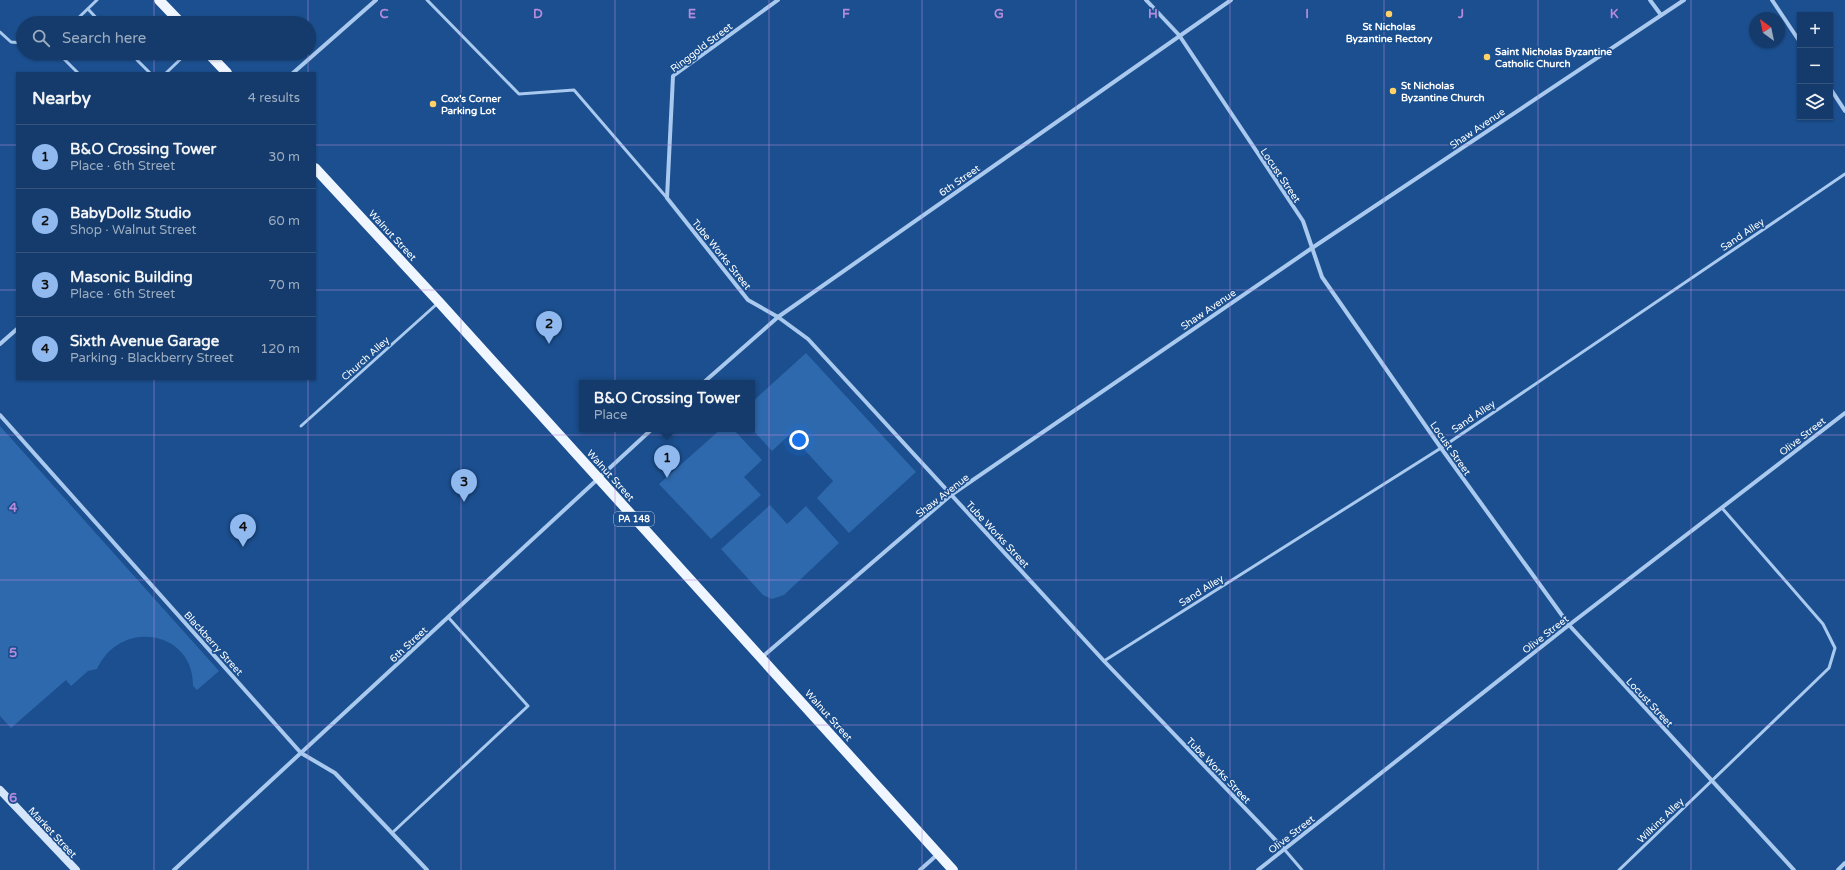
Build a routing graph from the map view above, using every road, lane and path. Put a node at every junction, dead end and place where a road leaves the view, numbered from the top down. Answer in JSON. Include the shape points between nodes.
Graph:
{"nodes":[{"id":1,"x":97,"y":0,"type":"edge"},
{"id":2,"x":159,"y":0,"type":"edge"},
{"id":3,"x":376,"y":0,"type":"edge"},
{"id":4,"x":427,"y":0,"type":"edge"},
{"id":5,"x":778,"y":0,"type":"edge"},
{"id":6,"x":1146,"y":0,"type":"edge"},
{"id":7,"x":1231,"y":0,"type":"edge"},
{"id":8,"x":1650,"y":0,"type":"edge"},
{"id":9,"x":1684,"y":0,"type":"edge"},
{"id":10,"x":1772,"y":0,"type":"edge"},
{"id":11,"x":88,"y":9,"type":"junction"},
{"id":12,"x":1661,"y":15,"type":"junction"},
{"id":13,"x":80,"y":16,"type":"edge"},
{"id":14,"x":94,"y":16,"type":"edge"},
{"id":15,"x":174,"y":16,"type":"edge"},
{"id":16,"x":0,"y":32,"type":"edge"},
{"id":17,"x":1180,"y":35,"type":"junction"},
{"id":18,"x":1797,"y":38,"type":"edge"},
{"id":19,"x":16,"y":42,"type":"edge"},
{"id":20,"x":316,"y":53,"type":"edge"},
{"id":21,"x":65,"y":60,"type":"edge"},
{"id":22,"x":137,"y":60,"type":"dead end"},
{"id":23,"x":180,"y":60,"type":"edge"},
{"id":24,"x":215,"y":60,"type":"edge"},
{"id":25,"x":308,"y":60,"type":"edge"},
{"id":26,"x":77,"y":72,"type":"edge"},
{"id":27,"x":149,"y":72,"type":"edge"},
{"id":28,"x":167,"y":72,"type":"edge"},
{"id":29,"x":226,"y":72,"type":"edge"},
{"id":30,"x":294,"y":72,"type":"edge"},
{"id":31,"x":1833,"y":93,"type":"edge"},
{"id":32,"x":1845,"y":111,"type":"edge"},
{"id":33,"x":316,"y":169,"type":"edge"},
{"id":34,"x":1845,"y":174,"type":"edge"},
{"id":35,"x":667,"y":198,"type":"junction"},
{"id":36,"x":1312,"y":248,"type":"junction"},
{"id":37,"x":439,"y":302,"type":"junction"},
{"id":38,"x":778,"y":317,"type":"junction"},
{"id":39,"x":16,"y":330,"type":"edge"},
{"id":40,"x":0,"y":344,"type":"edge"},
{"id":41,"x":706,"y":380,"type":"edge"},
{"id":42,"x":1845,"y":413,"type":"edge"},
{"id":43,"x":0,"y":415,"type":"edge"},
{"id":44,"x":301,"y":426,"type":"dead end"},
{"id":45,"x":649,"y":432,"type":"edge"},
{"id":46,"x":1441,"y":448,"type":"junction"},
{"id":47,"x":597,"y":478,"type":"junction"},
{"id":48,"x":951,"y":495,"type":"junction"},
{"id":49,"x":1722,"y":508,"type":"junction"},
{"id":50,"x":448,"y":617,"type":"junction"},
{"id":51,"x":1569,"y":625,"type":"junction"},
{"id":52,"x":761,"y":658,"type":"junction"},
{"id":53,"x":1104,"y":661,"type":"junction"},
{"id":54,"x":301,"y":753,"type":"junction"},
{"id":55,"x":1712,"y":781,"type":"junction"},
{"id":56,"x":0,"y":790,"type":"edge"},
{"id":57,"x":392,"y":833,"type":"junction"},
{"id":58,"x":1284,"y":849,"type":"junction"},
{"id":59,"x":938,"y":854,"type":"junction"},
{"id":60,"x":1845,"y":864,"type":"edge"},
{"id":61,"x":76,"y":870,"type":"edge"},
{"id":62,"x":174,"y":870,"type":"edge"},
{"id":63,"x":427,"y":870,"type":"edge"},
{"id":64,"x":920,"y":870,"type":"edge"},
{"id":65,"x":953,"y":870,"type":"edge"},
{"id":66,"x":1258,"y":870,"type":"edge"},
{"id":67,"x":1302,"y":870,"type":"edge"},
{"id":68,"x":1619,"y":870,"type":"edge"},
{"id":69,"x":1794,"y":870,"type":"edge"},
{"id":70,"x":1838,"y":870,"type":"edge"}],
"edges":[{"from":1,"to":11,"type":"lane"},
{"from":2,"to":15,"type":"main road"},
{"from":3,"to":20,"type":"street"},
{"from":4,"to":35,"type":"lane","via":[[519,94],[574,90]]},
{"from":5,"to":35,"type":"street","name":"Ringgold Street","via":[[673,76]]},
{"from":6,"to":17,"type":"street","name":"Locust Street"},
{"from":7,"to":17,"type":"street","name":"6th Street"},
{"from":8,"to":12,"type":"street"},
{"from":9,"to":12,"type":"street","name":"Shaw Avenue"},
{"from":10,"to":18,"type":"street"},
{"from":11,"to":13,"type":"lane"},
{"from":11,"to":14,"type":"lane"},
{"from":12,"to":36,"type":"street","name":"Shaw Avenue"},
{"from":16,"to":19,"type":"lane","via":[[11,42]]},
{"from":17,"to":36,"type":"street","name":"Locust Street","via":[[1303,221]]},
{"from":17,"to":38,"type":"street","name":"6th Street"},
{"from":21,"to":26,"type":"lane"},
{"from":22,"to":27,"type":"lane"},
{"from":23,"to":28,"type":"lane"},
{"from":24,"to":29,"type":"main road"},
{"from":25,"to":30,"type":"street"},
{"from":31,"to":32,"type":"street"},
{"from":33,"to":37,"type":"main road","name":"Walnut Street","number":"PA 148"},
{"from":34,"to":46,"type":"lane","name":"Sand Alley"},
{"from":35,"to":38,"type":"street","name":"Tube Works Street","via":[[748,300]]},
{"from":36,"to":46,"type":"street","name":"Locust Street","via":[[1322,277]]},
{"from":36,"to":48,"type":"street","name":"Shaw Avenue"},
{"from":37,"to":44,"type":"lane","name":"Church Alley"},
{"from":37,"to":47,"type":"main road","name":"Walnut Street","number":"PA 148"},
{"from":38,"to":41,"type":"street","name":"6th Street"},
{"from":38,"to":48,"type":"street","name":"Tube Works Street","via":[[808,339]]},
{"from":39,"to":40,"type":"street"},
{"from":42,"to":49,"type":"street","name":"Olive Street"},
{"from":43,"to":54,"type":"street","name":"Blackberry Street"},
{"from":45,"to":47,"type":"street","name":"6th Street"},
{"from":46,"to":51,"type":"street","name":"Locust Street"},
{"from":46,"to":53,"type":"lane","name":"Sand Alley"},
{"from":47,"to":50,"type":"street","name":"6th Street"},
{"from":47,"to":52,"type":"main road","name":"Walnut Street","number":"PA 148"},
{"from":48,"to":52,"type":"street","name":"Shaw Avenue"},
{"from":48,"to":53,"type":"street","name":"Tube Works Street"},
{"from":49,"to":51,"type":"street","name":"Olive Street"},
{"from":49,"to":55,"type":"lane","name":"Wilkins Alley","via":[[1823,624],[1835,648],[1829,668]]},
{"from":50,"to":54,"type":"street","name":"6th Street"},
{"from":50,"to":57,"type":"lane","via":[[528,706]]},
{"from":51,"to":55,"type":"street","name":"Locust Street"},
{"from":51,"to":58,"type":"street","name":"Olive Street"},
{"from":52,"to":59,"type":"main road","name":"Walnut Street","number":"PA 148"},
{"from":53,"to":58,"type":"street","name":"Tube Works Street"},
{"from":54,"to":57,"type":"street","name":"Blackberry Street","via":[[334,773]]},
{"from":54,"to":62,"type":"street","name":"6th Street"},
{"from":55,"to":68,"type":"lane","name":"Wilkins Alley"},
{"from":55,"to":69,"type":"street","name":"Locust Street"},
{"from":56,"to":61,"type":"main road","name":"Market Street"},
{"from":57,"to":63,"type":"street","name":"Blackberry Street"},
{"from":58,"to":66,"type":"street","name":"Olive Street"},
{"from":58,"to":67,"type":"lane"},
{"from":59,"to":64,"type":"street"},
{"from":59,"to":65,"type":"main road","name":"Walnut Street","number":"PA 148"},
{"from":60,"to":70,"type":"street"}]}
